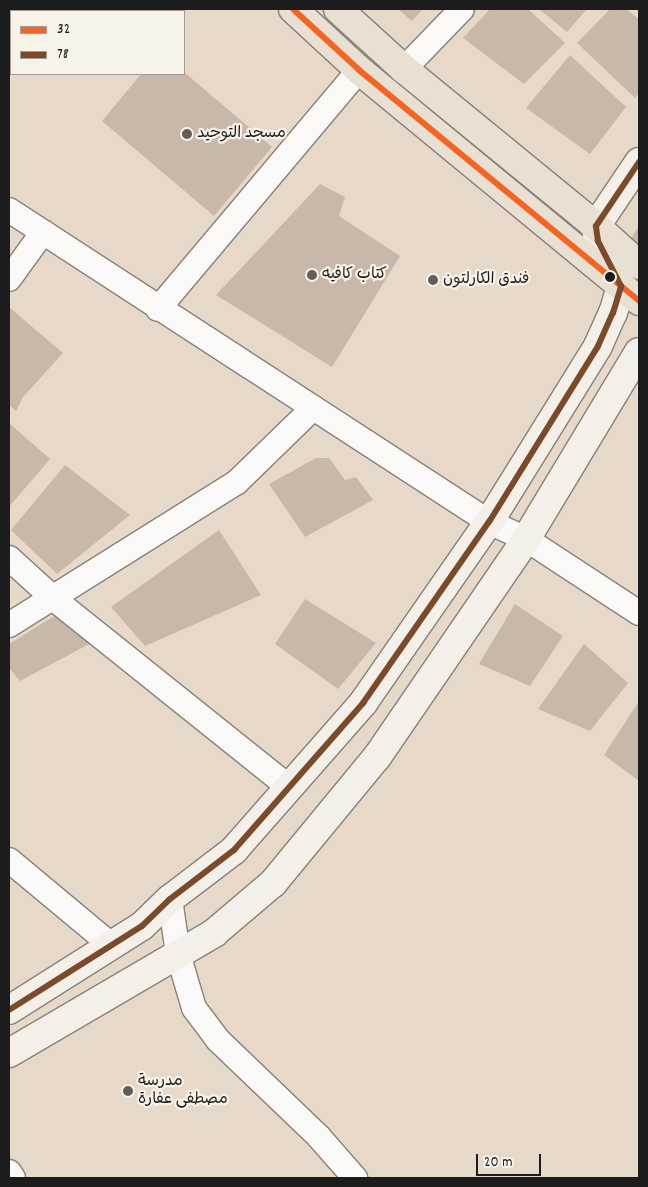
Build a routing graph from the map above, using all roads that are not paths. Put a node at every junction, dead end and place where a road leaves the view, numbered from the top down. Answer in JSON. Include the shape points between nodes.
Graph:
{"nodes":[{"id":1,"x":293,"y":9,"type":"edge"},
{"id":2,"x":338,"y":9,"type":"edge"},
{"id":3,"x":462,"y":9,"type":"edge"},
{"id":4,"x":404,"y":69,"type":"junction"},
{"id":5,"x":360,"y":70,"type":"junction"},
{"id":6,"x":639,"y":162,"type":"edge"},
{"id":7,"x":9,"y":210,"type":"edge"},
{"id":8,"x":596,"y":226,"type":"junction"},
{"id":9,"x":43,"y":232,"type":"junction"},
{"id":10,"x":639,"y":265,"type":"edge"},
{"id":11,"x":9,"y":279,"type":"edge"},
{"id":12,"x":630,"y":293,"type":"edge"},
{"id":13,"x":158,"y":309,"type":"junction"},
{"id":14,"x":639,"y":352,"type":"edge"},
{"id":15,"x":313,"y":408,"type":"junction"},
{"id":16,"x":489,"y":522,"type":"junction"},
{"id":17,"x":526,"y":539,"type":"junction"},
{"id":18,"x":9,"y":558,"type":"edge"},
{"id":19,"x":54,"y":598,"type":"junction"},
{"id":20,"x":639,"y":613,"type":"edge"},
{"id":21,"x":9,"y":625,"type":"edge"},
{"id":22,"x":289,"y":787,"type":"junction"},
{"id":23,"x":9,"y":860,"type":"edge"},
{"id":24,"x":170,"y":899,"type":"junction"},
{"id":25,"x":111,"y":946,"type":"junction"},
{"id":26,"x":178,"y":954,"type":"junction"},
{"id":27,"x":9,"y":1010,"type":"edge"},
{"id":28,"x":9,"y":1053,"type":"edge"},
{"id":29,"x":9,"y":1172,"type":"edge"},
{"id":30,"x":14,"y":1178,"type":"edge"},
{"id":31,"x":355,"y":1178,"type":"edge"}],
"edges":[{"from":1,"to":5,"type":"main road"},
{"from":2,"to":4,"type":"main road"},
{"from":3,"to":4,"type":"street"},
{"from":4,"to":8,"type":"main road"},
{"from":5,"to":12,"type":"main road"},
{"from":5,"to":13,"type":"street"},
{"from":6,"to":8,"type":"street"},
{"from":7,"to":9,"type":"street"},
{"from":8,"to":10,"type":"main road"},
{"from":8,"to":12,"type":"street","via":[[601,248]]},
{"from":9,"to":11,"type":"street"},
{"from":9,"to":13,"type":"street"},
{"from":12,"to":16,"type":"street","via":[[613,313],[598,346]]},
{"from":13,"to":15,"type":"street"},
{"from":14,"to":17,"type":"street"},
{"from":15,"to":16,"type":"street"},
{"from":15,"to":19,"type":"street","via":[[237,482]]},
{"from":16,"to":17,"type":"street"},
{"from":16,"to":22,"type":"street","via":[[363,703]]},
{"from":17,"to":20,"type":"street"},
{"from":17,"to":26,"type":"street","via":[[377,757],[273,883],[214,933]]},
{"from":18,"to":19,"type":"street"},
{"from":19,"to":21,"type":"street"},
{"from":19,"to":22,"type":"street"},
{"from":22,"to":24,"type":"street","via":[[234,850]]},
{"from":23,"to":25,"type":"street"},
{"from":24,"to":25,"type":"street","via":[[142,926]]},
{"from":24,"to":26,"type":"street"},
{"from":25,"to":27,"type":"street"},
{"from":26,"to":28,"type":"street"},
{"from":26,"to":31,"type":"street","via":[[194,1008],[218,1040],[313,1131]]},
{"from":29,"to":30,"type":"street"}]}
